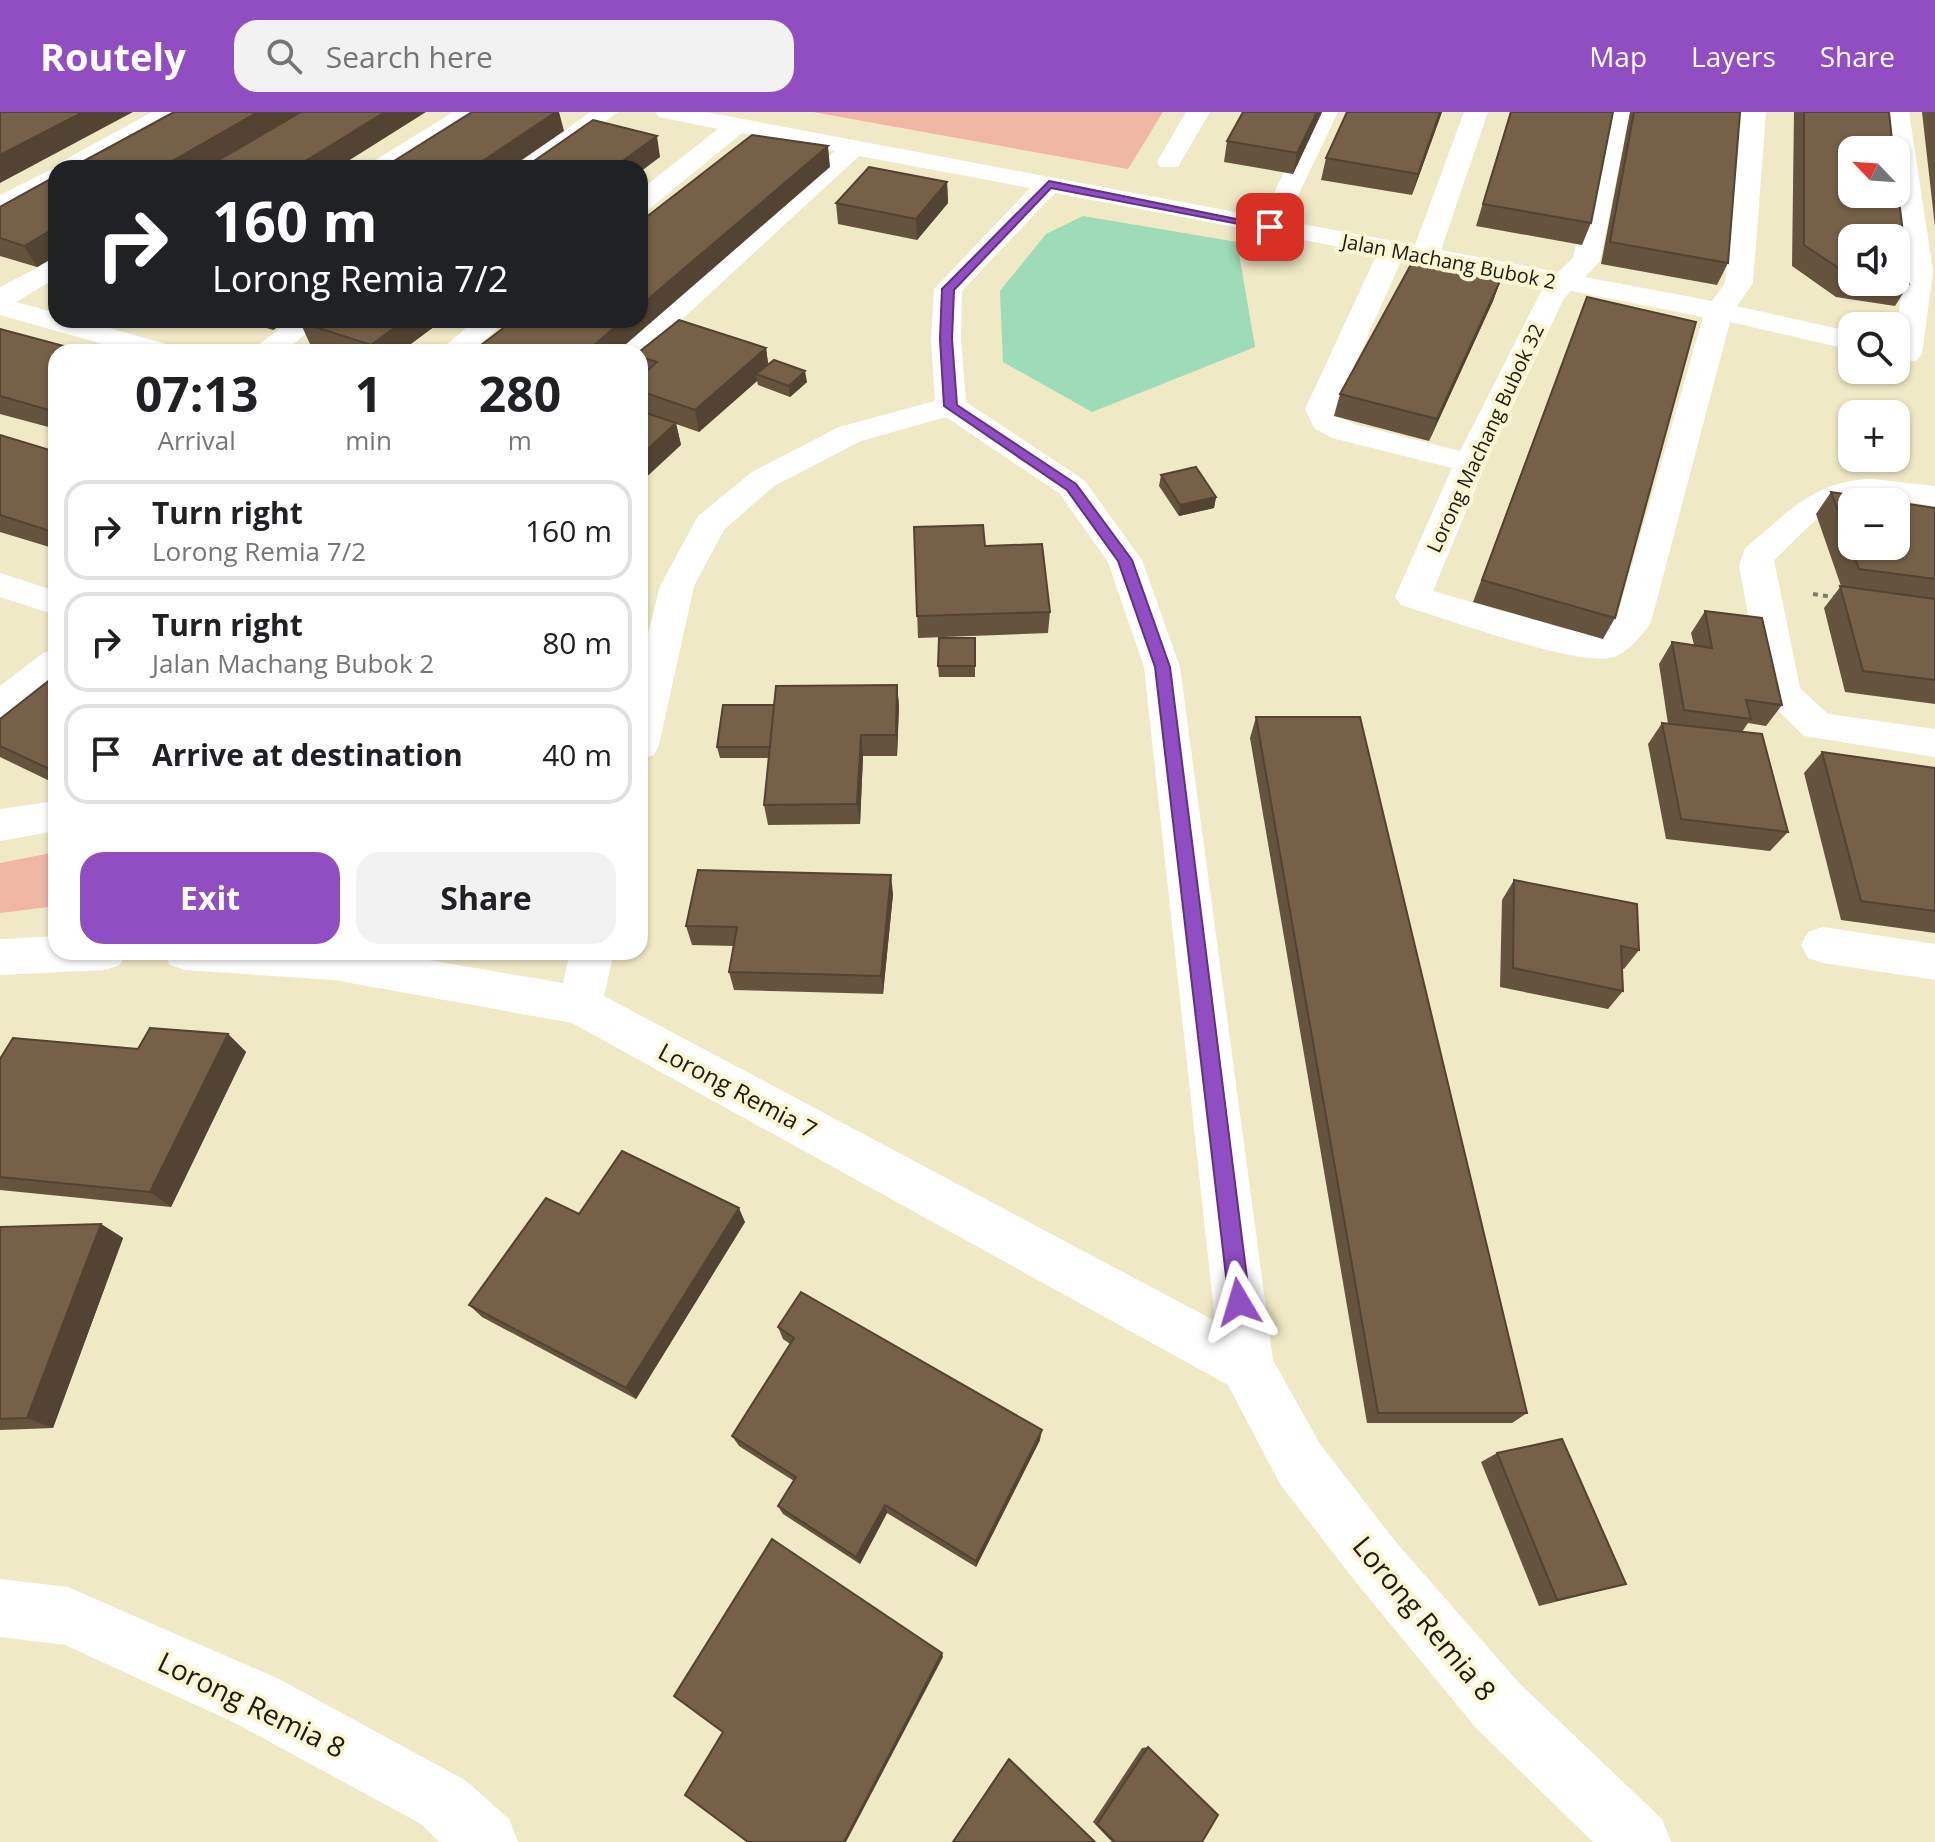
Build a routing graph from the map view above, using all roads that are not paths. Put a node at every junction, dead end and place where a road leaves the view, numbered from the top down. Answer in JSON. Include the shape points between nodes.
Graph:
{"nodes":[{"id":1,"x":170,"y":112,"type":"edge"},
{"id":2,"x":470,"y":112,"type":"edge"},
{"id":3,"x":606,"y":112,"type":"edge"},
{"id":4,"x":667,"y":112,"type":"edge"},
{"id":5,"x":1198,"y":112,"type":"edge"},
{"id":6,"x":1326,"y":112,"type":"edge"},
{"id":7,"x":1476,"y":112,"type":"edge"},
{"id":8,"x":1618,"y":112,"type":"edge"},
{"id":9,"x":1754,"y":112,"type":"edge"},
{"id":10,"x":1897,"y":112,"type":"edge"},
{"id":11,"x":738,"y":125,"type":"junction"},
{"id":12,"x":854,"y":147,"type":"junction"},
{"id":13,"x":83,"y":160,"type":"edge"},
{"id":14,"x":393,"y":160,"type":"edge"},
{"id":15,"x":537,"y":160,"type":"edge"},
{"id":16,"x":1169,"y":162,"type":"dead end"},
{"id":17,"x":48,"y":179,"type":"edge"},
{"id":18,"x":1049,"y":184,"type":"junction"},
{"id":19,"x":648,"y":197,"type":"edge"},
{"id":20,"x":0,"y":205,"type":"edge"},
{"id":21,"x":1270,"y":227,"type":"junction"},
{"id":22,"x":1393,"y":250,"type":"junction"},
{"id":23,"x":1425,"y":256,"type":"junction"},
{"id":24,"x":48,"y":271,"type":"edge"},
{"id":25,"x":1927,"y":272,"type":"edge"},
{"id":26,"x":1562,"y":282,"type":"junction"},
{"id":27,"x":0,"y":299,"type":"edge"},
{"id":28,"x":0,"y":306,"type":"edge"},
{"id":29,"x":1719,"y":311,"type":"junction"},
{"id":30,"x":48,"y":320,"type":"edge"},
{"id":31,"x":78,"y":328,"type":"edge"},
{"id":32,"x":124,"y":328,"type":"edge"},
{"id":33,"x":298,"y":328,"type":"edge"},
{"id":34,"x":483,"y":328,"type":"edge"},
{"id":35,"x":110,"y":337,"type":"junction"},
{"id":36,"x":1838,"y":338,"type":"edge"},
{"id":37,"x":135,"y":344,"type":"edge"},
{"id":38,"x":276,"y":344,"type":"edge"},
{"id":39,"x":463,"y":344,"type":"edge"},
{"id":40,"x":639,"y":344,"type":"edge"},
{"id":41,"x":1913,"y":355,"type":"edge"},
{"id":42,"x":951,"y":406,"type":"junction"},
{"id":43,"x":1470,"y":463,"type":"junction"},
{"id":44,"x":1935,"y":496,"type":"edge"},
{"id":45,"x":0,"y":585,"type":"edge"},
{"id":46,"x":48,"y":600,"type":"edge"},
{"id":47,"x":48,"y":668,"type":"edge"},
{"id":48,"x":0,"y":706,"type":"edge"},
{"id":49,"x":648,"y":711,"type":"edge"},
{"id":50,"x":1935,"y":743,"type":"edge"},
{"id":51,"x":48,"y":817,"type":"edge"},
{"id":52,"x":0,"y":825,"type":"edge"},
{"id":53,"x":1823,"y":945,"type":"dead end"},
{"id":54,"x":48,"y":955,"type":"edge"},
{"id":55,"x":0,"y":957,"type":"edge"},
{"id":56,"x":304,"y":960,"type":"edge"},
{"id":57,"x":590,"y":960,"type":"edge"},
{"id":58,"x":1935,"y":962,"type":"edge"},
{"id":59,"x":580,"y":1005,"type":"junction"},
{"id":60,"x":1247,"y":1366,"type":"junction"},
{"id":61,"x":0,"y":1608,"type":"edge"},
{"id":62,"x":486,"y":1842,"type":"edge"},
{"id":63,"x":1639,"y":1842,"type":"edge"}],
"edges":[{"from":1,"to":13,"type":"street"},
{"from":2,"to":14,"type":"street"},
{"from":3,"to":15,"type":"street"},
{"from":4,"to":11,"type":"street","name":"Jalan Machang Bubok 2"},
{"from":5,"to":16,"type":"street"},
{"from":6,"to":21,"type":"street"},
{"from":7,"to":23,"type":"street"},
{"from":8,"to":26,"type":"street","name":"Lorong Machang Bubok 32","via":[[1586,261]]},
{"from":9,"to":29,"type":"street","via":[[1739,283]]},
{"from":10,"to":25,"type":"street"},
{"from":11,"to":12,"type":"street","name":"Jalan Machang Bubok 2"},
{"from":11,"to":19,"type":"street"},
{"from":12,"to":18,"type":"street","name":"Jalan Machang Bubok 2"},
{"from":12,"to":40,"type":"street"},
{"from":17,"to":20,"type":"street"},
{"from":18,"to":21,"type":"street","name":"Jalan Machang Bubok 2"},
{"from":18,"to":42,"type":"street","via":[[948,289]]},
{"from":21,"to":22,"type":"street","name":"Jalan Machang Bubok 2"},
{"from":22,"to":23,"type":"street","name":"Jalan Machang Bubok 2"},
{"from":22,"to":43,"type":"street","via":[[1320,409],[1325,421],[1343,431]]},
{"from":23,"to":26,"type":"street","name":"Jalan Machang Bubok 2"},
{"from":24,"to":27,"type":"street"},
{"from":25,"to":41,"type":"street"},
{"from":26,"to":29,"type":"street","name":"Jalan Machang Bubok 2"},
{"from":26,"to":43,"type":"street","name":"Lorong Machang Bubok 32"},
{"from":28,"to":30,"type":"street"},
{"from":29,"to":36,"type":"street","name":"Jalan Machang Bubok 2"},
{"from":29,"to":43,"type":"street","name":"Lorong Machang Bubok 32","via":[[1633,622],[1607,646],[1569,642],[1413,597]]},
{"from":31,"to":35,"type":"street"},
{"from":32,"to":35,"type":"street"},
{"from":33,"to":38,"type":"street"},
{"from":34,"to":39,"type":"street"},
{"from":35,"to":37,"type":"street"},
{"from":42,"to":49,"type":"street","via":[[850,434],[763,479],[710,524],[677,586]]},
{"from":42,"to":60,"type":"street","via":[[1072,487],[1125,560],[1162,667]]},
{"from":44,"to":50,"type":"street","via":[[1853,490],[1833,494],[1757,556],[1782,693],[1817,726]]},
{"from":45,"to":46,"type":"street"},
{"from":47,"to":48,"type":"street"},
{"from":51,"to":52,"type":"street"},
{"from":53,"to":58,"type":"street"},
{"from":54,"to":55,"type":"street"},
{"from":56,"to":59,"type":"street","name":"Lorong Remia 7"},
{"from":57,"to":59,"type":"street"},
{"from":59,"to":60,"type":"street","name":"Lorong Remia 7"},
{"from":60,"to":63,"type":"street","name":"Lorong Remia 8","via":[[1300,1464],[1375,1561],[1498,1706]]},
{"from":61,"to":62,"type":"street","name":"Lorong Remia 8","via":[[68,1616],[257,1701],[443,1802]]}]}
